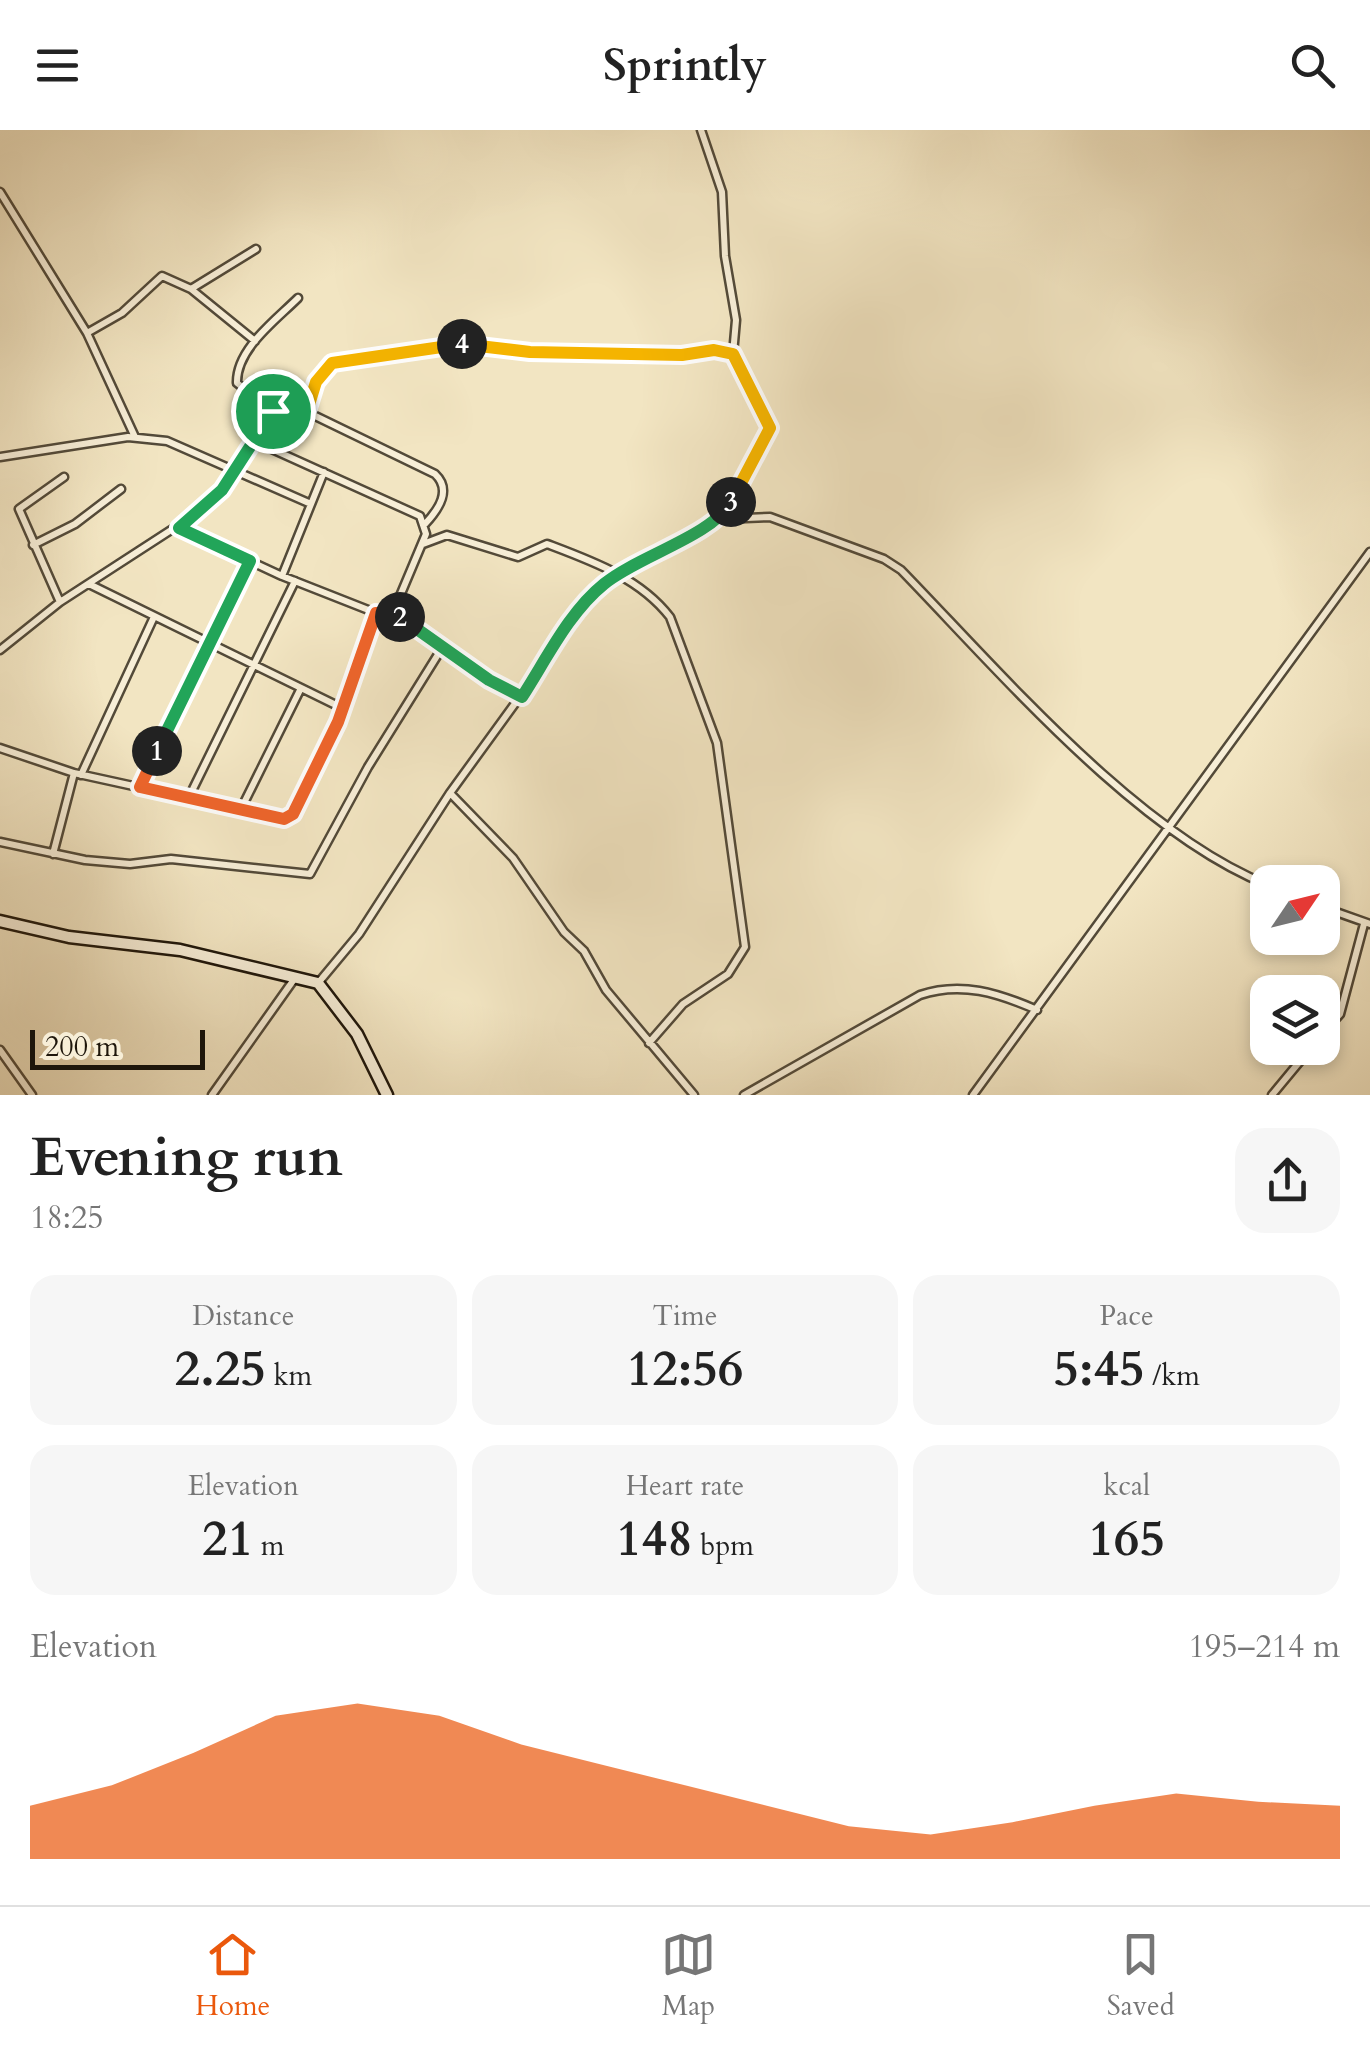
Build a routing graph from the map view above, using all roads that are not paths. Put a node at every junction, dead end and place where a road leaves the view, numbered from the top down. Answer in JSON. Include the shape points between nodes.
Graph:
{"nodes":[{"id":1,"x":701,"y":130,"type":"edge"},
{"id":2,"x":0,"y":192,"type":"edge"},
{"id":3,"x":256,"y":249,"type":"dead end"},
{"id":4,"x":192,"y":289,"type":"junction"},
{"id":5,"x":298,"y":298,"type":"dead end"},
{"id":6,"x":87,"y":334,"type":"junction"},
{"id":7,"x":255,"y":341,"type":"junction"},
{"id":8,"x":733,"y":354,"type":"junction"},
{"id":9,"x":273,"y":411,"type":"junction"},
{"id":10,"x":304,"y":411,"type":"junction"},
{"id":11,"x":135,"y":438,"type":"junction"},
{"id":12,"x":254,"y":441,"type":"junction"},
{"id":13,"x":0,"y":457,"type":"edge"},
{"id":14,"x":237,"y":469,"type":"junction"},
{"id":15,"x":324,"y":472,"type":"junction"},
{"id":16,"x":64,"y":477,"type":"dead end"},
{"id":17,"x":121,"y":489,"type":"dead end"},
{"id":18,"x":732,"y":500,"type":"junction"},
{"id":19,"x":311,"y":504,"type":"junction"},
{"id":20,"x":739,"y":519,"type":"junction"},
{"id":21,"x":722,"y":520,"type":"junction"},
{"id":22,"x":425,"y":524,"type":"junction"},
{"id":23,"x":179,"y":528,"type":"junction"},
{"id":24,"x":422,"y":544,"type":"junction"},
{"id":25,"x":33,"y":545,"type":"junction"},
{"id":26,"x":1370,"y":552,"type":"edge"},
{"id":27,"x":250,"y":561,"type":"junction"},
{"id":28,"x":618,"y":573,"type":"junction"},
{"id":29,"x":282,"y":576,"type":"junction"},
{"id":30,"x":295,"y":581,"type":"junction"},
{"id":31,"x":89,"y":584,"type":"junction"},
{"id":32,"x":60,"y":602,"type":"junction"},
{"id":33,"x":376,"y":613,"type":"junction"},
{"id":34,"x":392,"y":614,"type":"junction"},
{"id":35,"x":153,"y":619,"type":"junction"},
{"id":36,"x":208,"y":643,"type":"junction"},
{"id":37,"x":442,"y":648,"type":"junction"},
{"id":38,"x":0,"y":650,"type":"edge"},
{"id":39,"x":252,"y":665,"type":"junction"},
{"id":40,"x":301,"y":688,"type":"junction"},
{"id":41,"x":522,"y":697,"type":"junction"},
{"id":42,"x":342,"y":708,"type":"junction"},
{"id":43,"x":0,"y":748,"type":"edge"},
{"id":44,"x":78,"y":774,"type":"junction"},
{"id":45,"x":140,"y":787,"type":"junction"},
{"id":46,"x":450,"y":793,"type":"junction"},
{"id":47,"x":189,"y":797,"type":"junction"},
{"id":48,"x":240,"y":810,"type":"junction"},
{"id":49,"x":1169,"y":829,"type":"junction"},
{"id":50,"x":0,"y":842,"type":"edge"},
{"id":51,"x":52,"y":854,"type":"junction"},
{"id":52,"x":1250,"y":878,"type":"edge"},
{"id":53,"x":1340,"y":914,"type":"edge"},
{"id":54,"x":0,"y":921,"type":"edge"},
{"id":55,"x":1367,"y":924,"type":"edge"},
{"id":56,"x":296,"y":977,"type":"junction"},
{"id":57,"x":318,"y":983,"type":"junction"},
{"id":58,"x":1037,"y":1010,"type":"junction"},
{"id":59,"x":1340,"y":1014,"type":"edge"},
{"id":60,"x":650,"y":1043,"type":"junction"},
{"id":61,"x":0,"y":1050,"type":"edge"},
{"id":62,"x":1297,"y":1065,"type":"edge"},
{"id":63,"x":32,"y":1095,"type":"edge"},
{"id":64,"x":212,"y":1095,"type":"edge"},
{"id":65,"x":386,"y":1095,"type":"edge"},
{"id":66,"x":694,"y":1095,"type":"edge"},
{"id":67,"x":744,"y":1095,"type":"edge"},
{"id":68,"x":974,"y":1095,"type":"edge"},
{"id":69,"x":1272,"y":1095,"type":"edge"}],
"edges":[{"from":1,"to":8,"type":"street","via":[[722,192],[736,320]]},
{"from":2,"to":6,"type":"street"},
{"from":3,"to":4,"type":"street"},
{"from":4,"to":6,"type":"street","via":[[162,276]]},
{"from":4,"to":7,"type":"street"},
{"from":5,"to":7,"type":"street"},
{"from":6,"to":11,"type":"street"},
{"from":7,"to":9,"type":"street","via":[[237,384]]},
{"from":8,"to":10,"type":"street","via":[[530,352],[470,343],[407,349],[332,363]]},
{"from":8,"to":18,"type":"street","via":[[770,428]]},
{"from":9,"to":10,"type":"street"},
{"from":9,"to":12,"type":"street"},
{"from":10,"to":22,"type":"street","via":[[443,481],[444,492]]},
{"from":11,"to":13,"type":"street"},
{"from":11,"to":14,"type":"street","via":[[167,441]]},
{"from":12,"to":14,"type":"street"},
{"from":12,"to":15,"type":"street"},
{"from":14,"to":19,"type":"street"},
{"from":14,"to":23,"type":"street"},
{"from":15,"to":19,"type":"street"},
{"from":15,"to":22,"type":"street"},
{"from":16,"to":25,"type":"street","via":[[18,509]]},
{"from":17,"to":25,"type":"street","via":[[76,524]]},
{"from":18,"to":20,"type":"street"},
{"from":18,"to":21,"type":"street"},
{"from":19,"to":29,"type":"street"},
{"from":20,"to":21,"type":"street"},
{"from":20,"to":49,"type":"street","via":[[793,525],[901,570],[1000,673]]},
{"from":21,"to":28,"type":"street"},
{"from":22,"to":24,"type":"street"},
{"from":23,"to":27,"type":"street"},
{"from":23,"to":31,"type":"street"},
{"from":24,"to":28,"type":"street","via":[[447,534],[518,558],[547,544]]},
{"from":24,"to":34,"type":"street"},
{"from":25,"to":32,"type":"street"},
{"from":26,"to":49,"type":"street"},
{"from":27,"to":29,"type":"street"},
{"from":27,"to":36,"type":"street"},
{"from":28,"to":41,"type":"street","via":[[577,614]]},
{"from":28,"to":60,"type":"street","via":[[658,600],[670,617],[717,743],[745,947],[728,974],[684,1004]]},
{"from":29,"to":30,"type":"street"},
{"from":30,"to":33,"type":"street"},
{"from":30,"to":39,"type":"street"},
{"from":31,"to":32,"type":"street"},
{"from":31,"to":35,"type":"street"},
{"from":32,"to":38,"type":"street"},
{"from":33,"to":34,"type":"street"},
{"from":33,"to":42,"type":"street"},
{"from":34,"to":37,"type":"street"},
{"from":35,"to":36,"type":"street"},
{"from":35,"to":44,"type":"street"},
{"from":36,"to":39,"type":"street"},
{"from":36,"to":45,"type":"street"},
{"from":37,"to":41,"type":"street"},
{"from":37,"to":51,"type":"street","via":[[310,874]]},
{"from":39,"to":40,"type":"street"},
{"from":39,"to":47,"type":"street"},
{"from":40,"to":42,"type":"street"},
{"from":40,"to":48,"type":"street"},
{"from":41,"to":46,"type":"street"},
{"from":42,"to":48,"type":"street","via":[[293,814],[274,818]]},
{"from":43,"to":44,"type":"street"},
{"from":44,"to":45,"type":"street"},
{"from":44,"to":51,"type":"street"},
{"from":45,"to":47,"type":"street"},
{"from":46,"to":57,"type":"street","via":[[359,934]]},
{"from":46,"to":60,"type":"street","via":[[514,858]]},
{"from":47,"to":48,"type":"street"},
{"from":49,"to":52,"type":"street"},
{"from":49,"to":58,"type":"street"},
{"from":50,"to":51,"type":"street"},
{"from":53,"to":55,"type":"street"},
{"from":54,"to":56,"type":"street"},
{"from":55,"to":59,"type":"street"},
{"from":56,"to":57,"type":"street"},
{"from":56,"to":64,"type":"street"},
{"from":57,"to":65,"type":"street","via":[[357,1034]]},
{"from":58,"to":67,"type":"street","via":[[999,994],[946,986]]},
{"from":58,"to":68,"type":"street"},
{"from":60,"to":66,"type":"street"},
{"from":61,"to":63,"type":"street"},
{"from":62,"to":69,"type":"street"}]}
